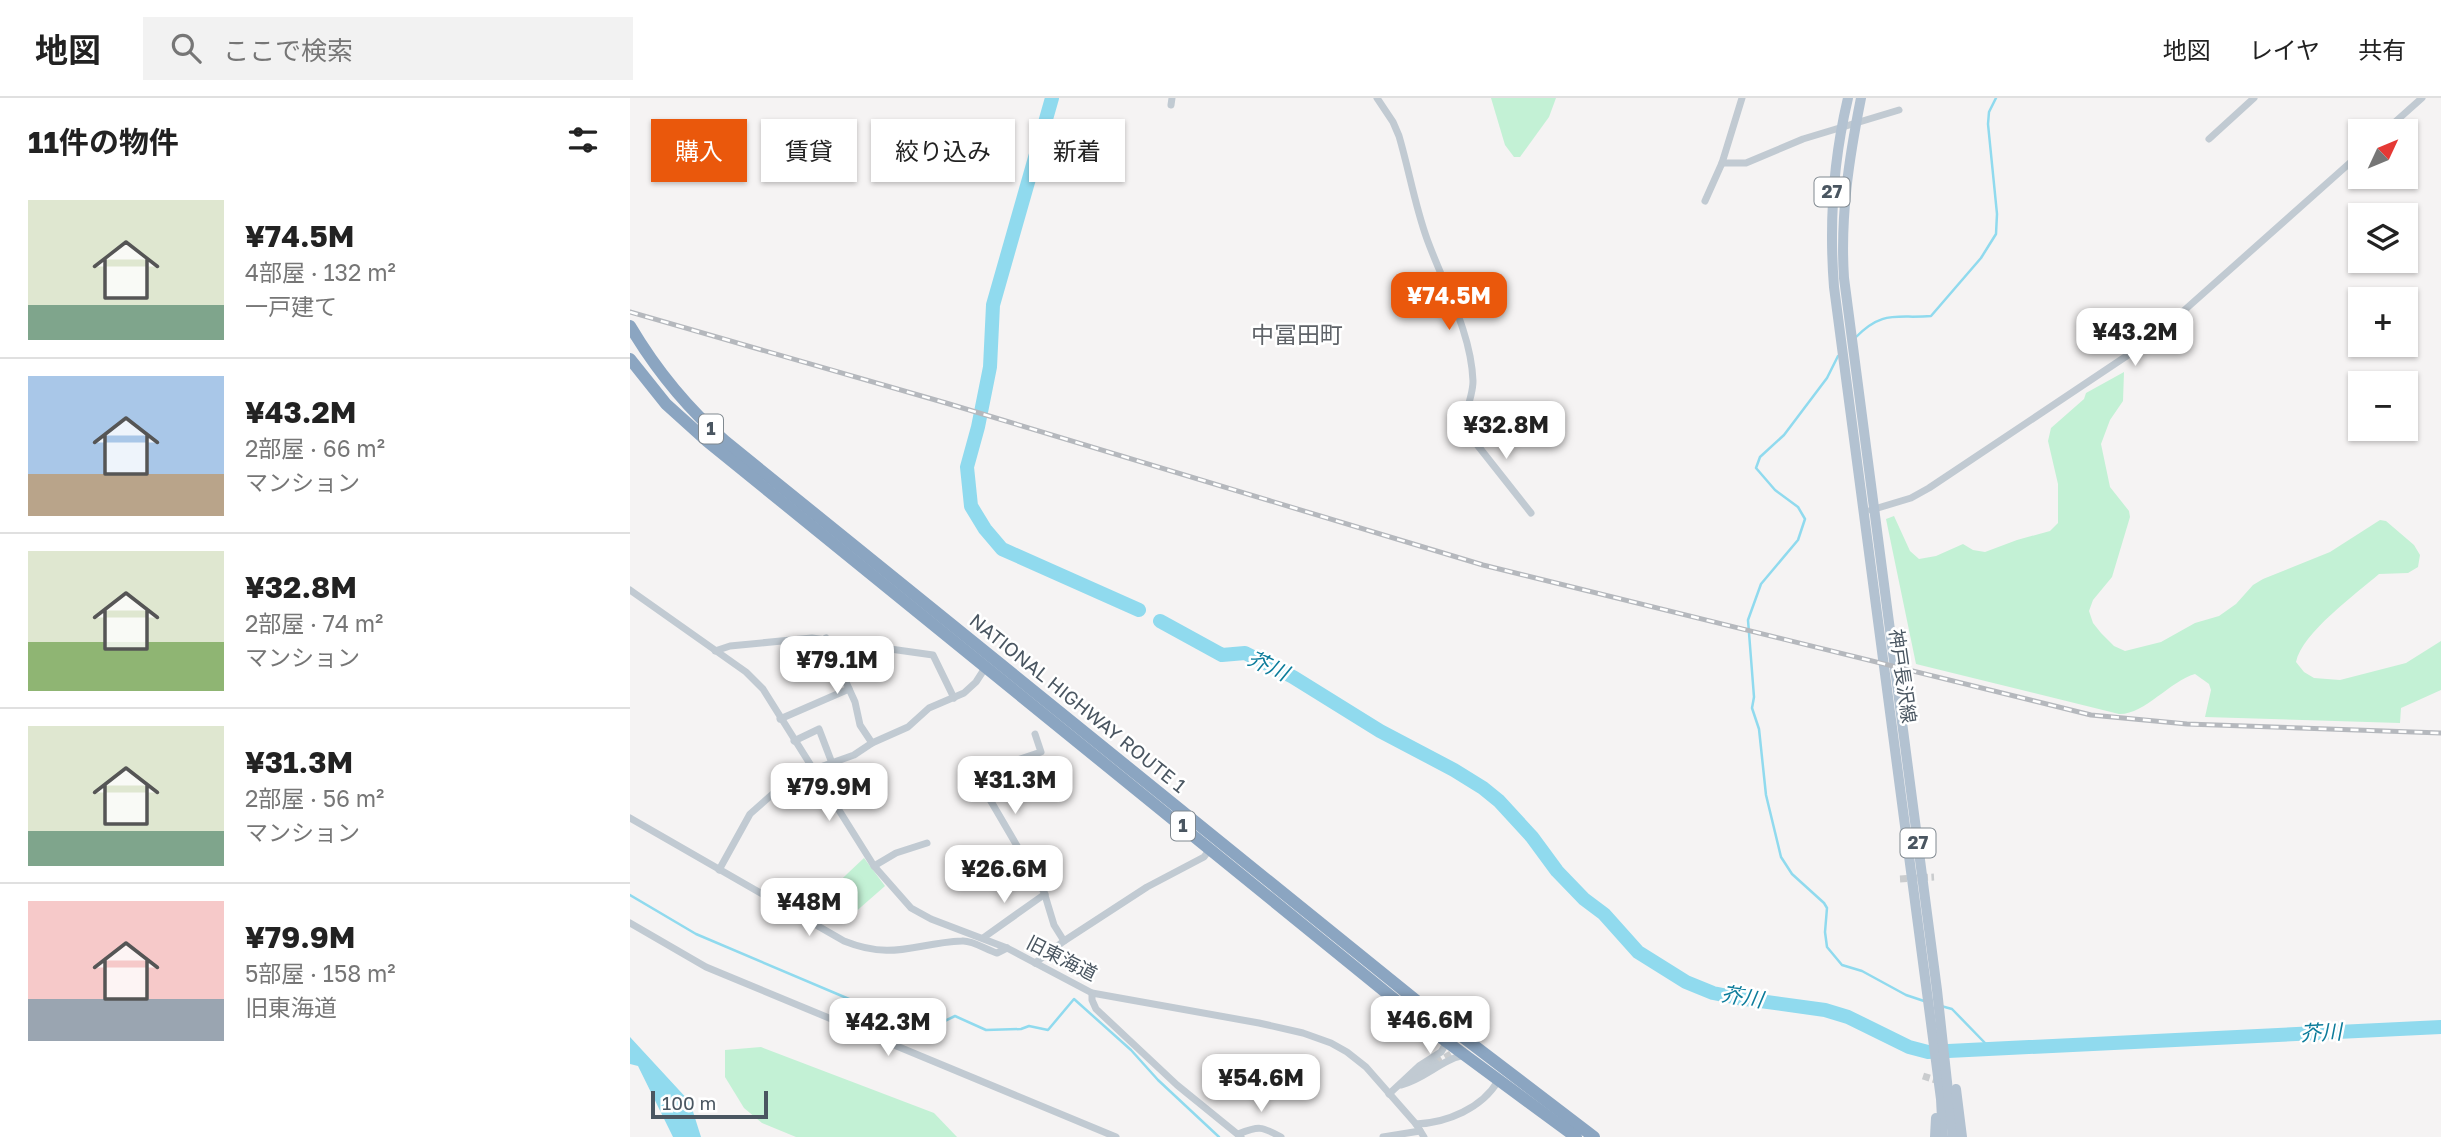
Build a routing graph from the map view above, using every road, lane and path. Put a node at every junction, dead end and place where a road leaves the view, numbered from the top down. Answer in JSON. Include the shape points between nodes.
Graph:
{"nodes":[{"id":1,"x":1377,"y":98,"type":"edge"},
{"id":2,"x":1742,"y":98,"type":"edge"},
{"id":3,"x":1848,"y":98,"type":"edge"},
{"id":4,"x":1861,"y":98,"type":"edge"},
{"id":5,"x":2254,"y":98,"type":"edge"},
{"id":6,"x":2422,"y":98,"type":"edge"},
{"id":7,"x":1899,"y":110,"type":"dead end"},
{"id":8,"x":2398,"y":119,"type":"edge"},
{"id":9,"x":1856,"y":122,"type":"junction"},
{"id":10,"x":1841,"y":128,"type":"junction"},
{"id":11,"x":2209,"y":139,"type":"dead end"},
{"id":12,"x":1722,"y":163,"type":"junction"},
{"id":13,"x":2348,"y":165,"type":"edge"},
{"id":14,"x":1705,"y":201,"type":"dead end"},
{"id":15,"x":630,"y":326,"type":"edge"},
{"id":16,"x":630,"y":359,"type":"edge"},
{"id":17,"x":1869,"y":510,"type":"junction"},
{"id":18,"x":1531,"y":513,"type":"dead end"},
{"id":19,"x":630,"y":590,"type":"edge"},
{"id":20,"x":826,"y":638,"type":"junction"},
{"id":21,"x":715,"y":651,"type":"junction"},
{"id":22,"x":985,"y":668,"type":"junction"},
{"id":23,"x":849,"y":689,"type":"junction"},
{"id":24,"x":954,"y":698,"type":"junction"},
{"id":25,"x":780,"y":719,"type":"junction"},
{"id":26,"x":1035,"y":734,"type":"dead end"},
{"id":27,"x":794,"y":741,"type":"junction"},
{"id":28,"x":872,"y":743,"type":"junction"},
{"id":29,"x":832,"y":763,"type":"junction"},
{"id":30,"x":811,"y":769,"type":"junction"},
{"id":31,"x":630,"y":818,"type":"edge"},
{"id":32,"x":927,"y":843,"type":"dead end"},
{"id":33,"x":1211,"y":849,"type":"junction"},
{"id":34,"x":874,"y":866,"type":"junction"},
{"id":35,"x":719,"y":870,"type":"junction"},
{"id":36,"x":1045,"y":894,"type":"junction"},
{"id":37,"x":630,"y":923,"type":"edge"},
{"id":38,"x":983,"y":938,"type":"junction"},
{"id":39,"x":1064,"y":941,"type":"junction"},
{"id":40,"x":1007,"y":948,"type":"junction"},
{"id":41,"x":1035,"y":963,"type":"junction"},
{"id":42,"x":1930,"y":977,"type":"junction"},
{"id":43,"x":1093,"y":993,"type":"junction"},
{"id":44,"x":1447,"y":1042,"type":"junction"},
{"id":45,"x":1465,"y":1055,"type":"junction"},
{"id":46,"x":1436,"y":1063,"type":"tunnel mouth"},
{"id":47,"x":1946,"y":1073,"type":"junction"},
{"id":48,"x":1498,"y":1081,"type":"junction"},
{"id":49,"x":1401,"y":1085,"type":"junction"},
{"id":50,"x":1389,"y":1094,"type":"junction"},
{"id":51,"x":1420,"y":1131,"type":"edge"},
{"id":52,"x":1239,"y":1136,"type":"edge"},
{"id":53,"x":1116,"y":1137,"type":"edge"},
{"id":54,"x":1281,"y":1137,"type":"edge"},
{"id":55,"x":1384,"y":1137,"type":"edge"},
{"id":56,"x":1576,"y":1137,"type":"edge"},
{"id":57,"x":1594,"y":1137,"type":"edge"},
{"id":58,"x":1936,"y":1137,"type":"edge"},
{"id":59,"x":1943,"y":1137,"type":"edge"},
{"id":60,"x":1953,"y":1137,"type":"edge"},
{"id":61,"x":1962,"y":1137,"type":"edge"}],
"edges":[{"from":1,"to":18,"type":"street","via":[[1399,136],[1427,239],[1466,341],[1473,383],[1461,428]]},
{"from":2,"to":12,"type":"street"},
{"from":3,"to":10,"type":"main road","number":"27"},
{"from":4,"to":9,"type":"main road","number":"27"},
{"from":5,"to":11,"type":"street"},
{"from":6,"to":8,"type":"street"},
{"from":7,"to":9,"type":"street"},
{"from":9,"to":10,"type":"street"},
{"from":9,"to":17,"type":"main road","name":"神戸長沢線","number":"27","via":[[1842,249]]},
{"from":10,"to":12,"type":"street","via":[[1746,163]]},
{"from":10,"to":17,"type":"main road","name":"神戸長沢線","number":"27","via":[[1832,191],[1834,287]]},
{"from":12,"to":14,"type":"street"},
{"from":13,"to":17,"type":"street","via":[[2152,339],[1929,488]]},
{"from":15,"to":57,"type":"highway","name":"NATIONAL HIGHWAY ROUTE 1","number":"1","via":[[664,377],[726,442],[1434,1016]]},
{"from":16,"to":22,"type":"highway","name":"NATIONAL HIGHWAY ROUTE 1","number":"1","via":[[691,428]]},
{"from":17,"to":42,"type":"main road","name":"神戸長沢線","number":"27"},
{"from":19,"to":21,"type":"street","name":"旧東海道"},
{"from":20,"to":21,"type":"street","via":[[772,640]]},
{"from":20,"to":23,"type":"street"},
{"from":20,"to":24,"type":"street","via":[[933,655]]},
{"from":21,"to":25,"type":"street","name":"旧東海道","via":[[763,689]]},
{"from":22,"to":24,"type":"street","via":[[976,682]]},
{"from":22,"to":33,"type":"highway","name":"NATIONAL HIGHWAY ROUTE 1","number":"1"},
{"from":23,"to":25,"type":"street"},
{"from":23,"to":28,"type":"street","via":[[860,725]]},
{"from":24,"to":28,"type":"street"},
{"from":25,"to":27,"type":"street","name":"旧東海道"},
{"from":26,"to":36,"type":"street","via":[[1041,752],[975,774]]},
{"from":27,"to":29,"type":"street","via":[[819,729]]},
{"from":27,"to":30,"type":"street","name":"旧東海道"},
{"from":28,"to":29,"type":"street"},
{"from":29,"to":30,"type":"street"},
{"from":30,"to":34,"type":"street","name":"旧東海道"},
{"from":30,"to":35,"type":"street","via":[[750,814]]},
{"from":31,"to":35,"type":"street"},
{"from":32,"to":34,"type":"street"},
{"from":33,"to":39,"type":"street"},
{"from":33,"to":44,"type":"highway","name":"NATIONAL HIGHWAY ROUTE 1","number":"1"},
{"from":34,"to":38,"type":"street","name":"旧東海道","via":[[911,908]]},
{"from":35,"to":40,"type":"street","via":[[858,947],[902,951],[964,941],[998,953]]},
{"from":36,"to":38,"type":"street"},
{"from":36,"to":39,"type":"street"},
{"from":37,"to":53,"type":"street","via":[[706,967]]},
{"from":38,"to":40,"type":"street","name":"旧東海道"},
{"from":39,"to":41,"type":"street"},
{"from":40,"to":41,"type":"street","name":"旧東海道"},
{"from":41,"to":43,"type":"street","name":"旧東海道"},
{"from":42,"to":47,"type":"main road","name":"神戸長沢線","number":"27"},
{"from":42,"to":47,"type":"main road","name":"神戸長沢線","number":"27","via":[[1937,990]]},
{"from":43,"to":50,"type":"street","name":"旧東海道","via":[[1314,1036],[1357,1059]]},
{"from":43,"to":52,"type":"street","via":[[1096,1009]]},
{"from":44,"to":45,"type":"highway","name":"NATIONAL HIGHWAY ROUTE 1","number":"1"},
{"from":44,"to":49,"type":"street"},
{"from":45,"to":48,"type":"highway","name":"NATIONAL HIGHWAY ROUTE 1","number":"1"},
{"from":45,"to":49,"type":"street"},
{"from":46,"to":49,"type":"street"},
{"from":47,"to":58,"type":"main road","name":"神戸長沢線","number":"27","via":[[1934,1097]]},
{"from":47,"to":59,"type":"main road","name":"神戸長沢線","number":"27"},
{"from":47,"to":60,"type":"main road","name":"神戸長沢線"},
{"from":47,"to":61,"type":"main road","name":"神戸長沢線","number":"27"},
{"from":48,"to":51,"type":"street","via":[[1483,1098]]},
{"from":48,"to":56,"type":"highway","name":"NATIONAL HIGHWAY ROUTE 1","number":"1"},
{"from":49,"to":50,"type":"street"},
{"from":50,"to":51,"type":"street","name":"旧東海道"},
{"from":51,"to":55,"type":"street"},
{"from":52,"to":54,"type":"street","via":[[1264,1128]]}]}
